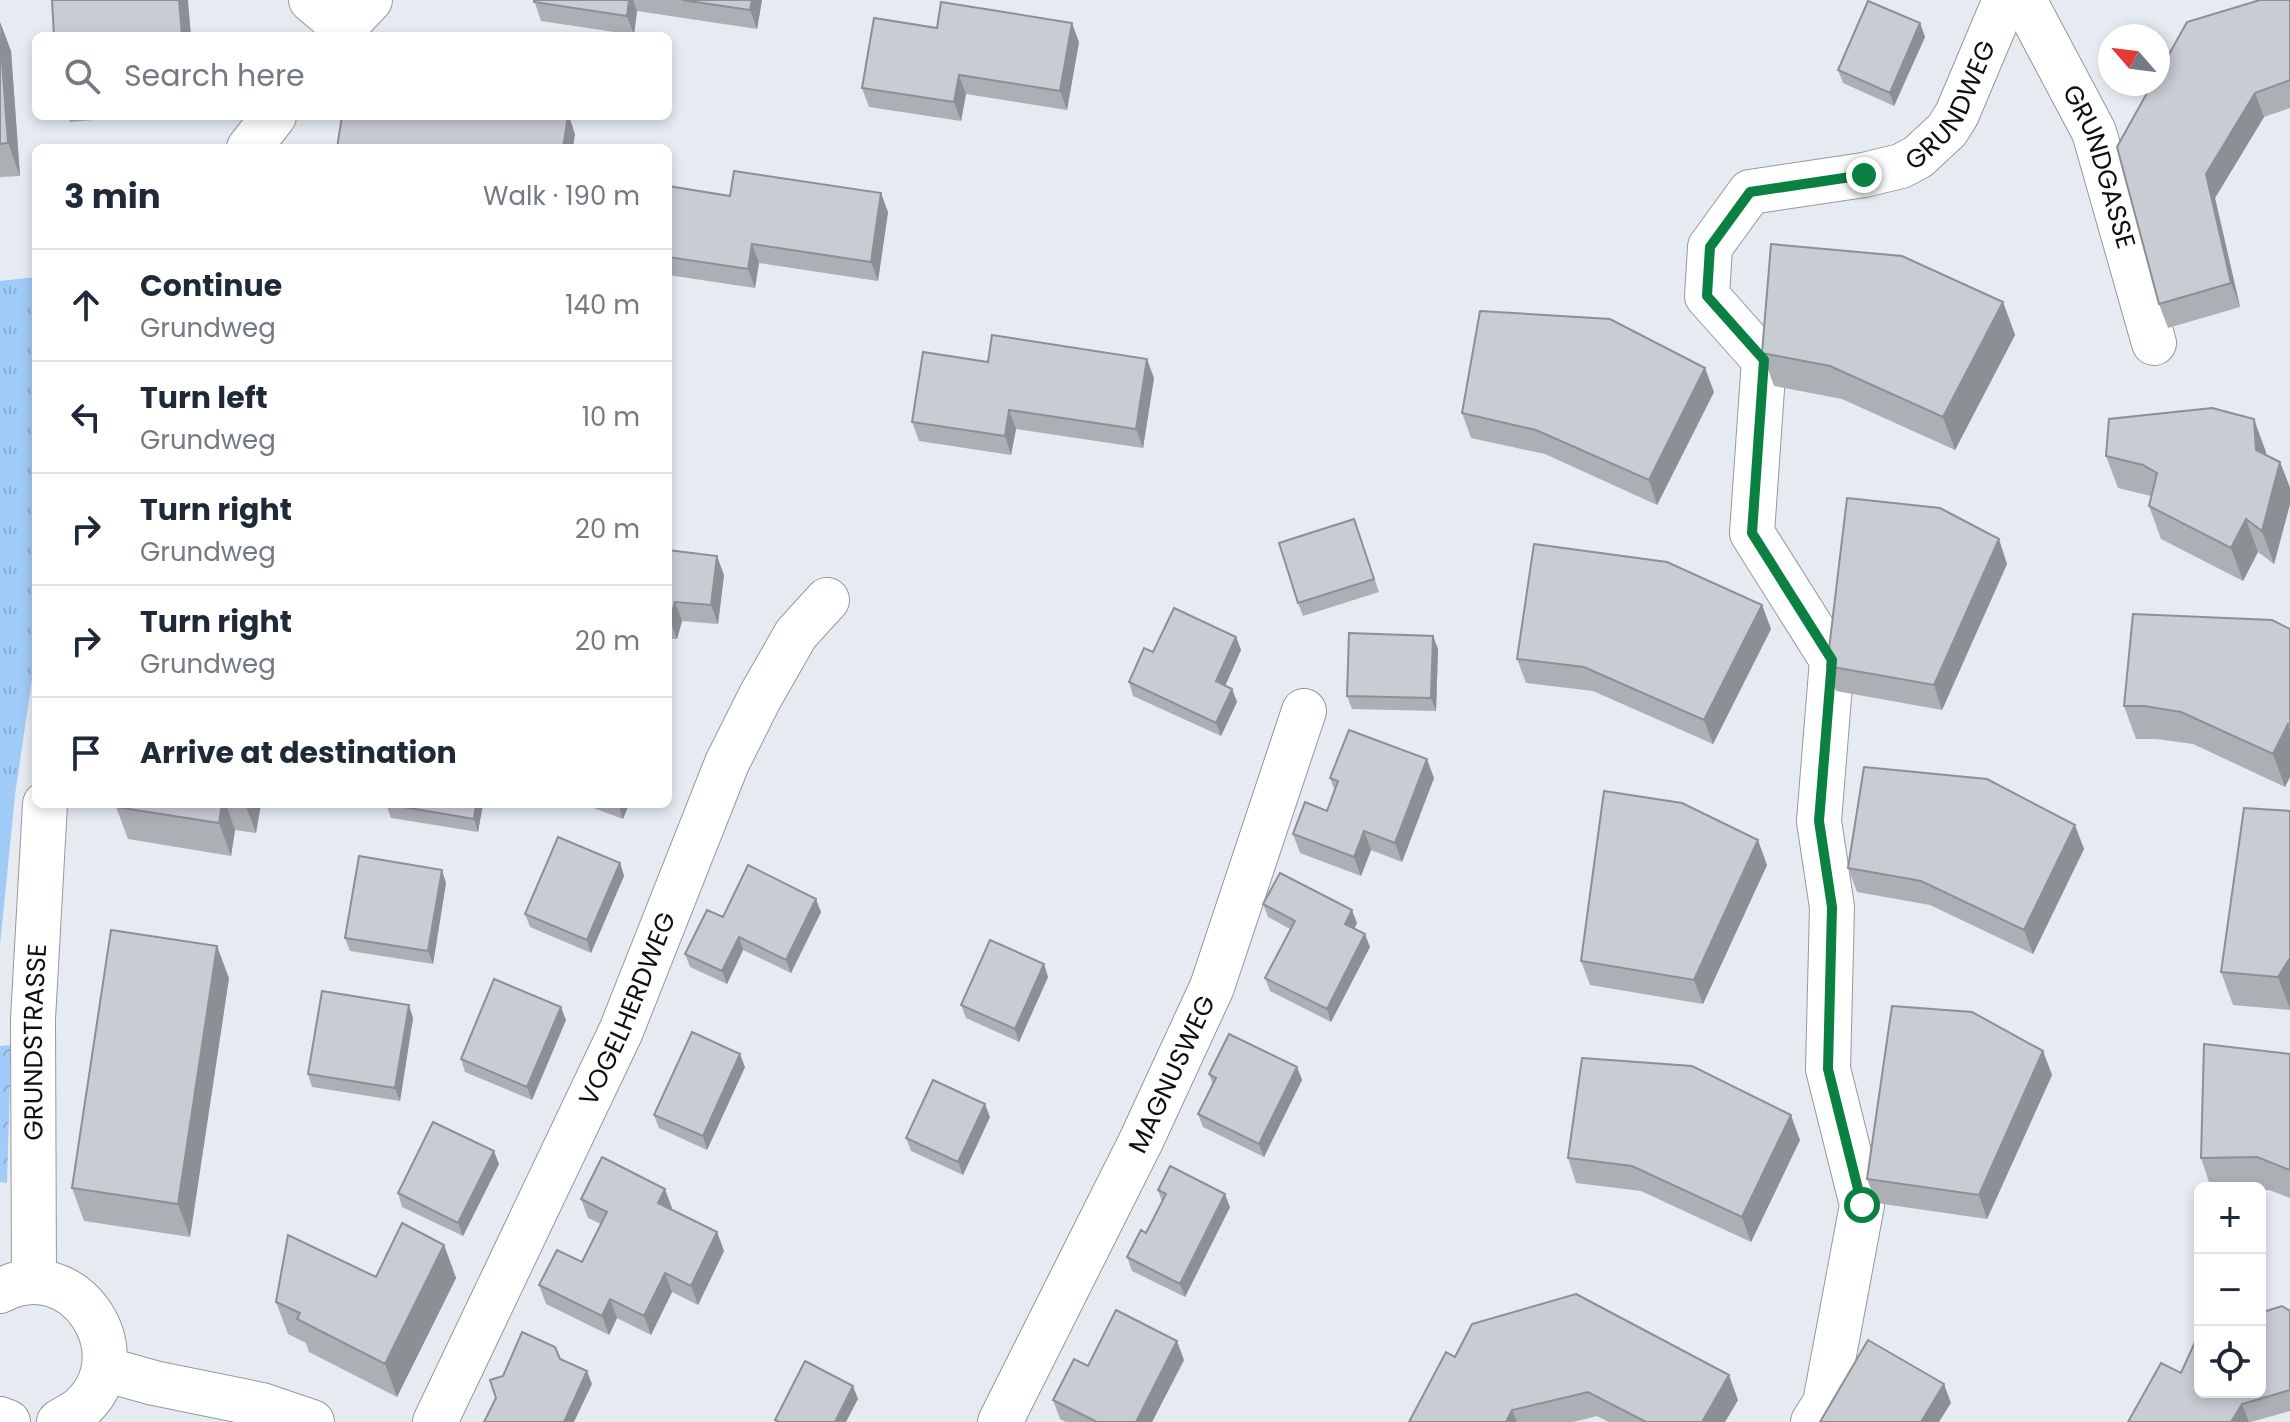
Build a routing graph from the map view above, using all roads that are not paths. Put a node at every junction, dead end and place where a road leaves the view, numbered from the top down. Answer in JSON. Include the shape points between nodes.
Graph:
{"nodes":[{"id":1,"x":2005,"y":0,"type":"edge"},
{"id":2,"x":2024,"y":0,"type":"edge"},
{"id":3,"x":271,"y":120,"type":"edge"},
{"id":4,"x":252,"y":144,"type":"edge"},
{"id":5,"x":2154,"y":343,"type":"dead end"},
{"id":6,"x":827,"y":600,"type":"dead end"},
{"id":7,"x":1304,"y":711,"type":"dead end"},
{"id":8,"x":45,"y":808,"type":"edge"},
{"id":9,"x":17,"y":1286,"type":"edge"},
{"id":10,"x":104,"y":1369,"type":"junction"},
{"id":11,"x":1819,"y":1412,"type":"edge"},
{"id":12,"x":0,"y":1419,"type":"edge"},
{"id":13,"x":8,"y":1422,"type":"edge"},
{"id":14,"x":59,"y":1422,"type":"edge"},
{"id":15,"x":312,"y":1422,"type":"edge"},
{"id":16,"x":435,"y":1422,"type":"edge"},
{"id":17,"x":1000,"y":1422,"type":"edge"}],
"edges":[{"from":1,"to":11,"type":"street","name":"GRUNDWEG","via":[[1957,114],[1933,145],[1901,166],[1750,192],[1710,247],[1707,296],[1764,360],[1752,533],[1832,660],[1819,821],[1832,907],[1828,1069],[1862,1205]]},
{"from":2,"to":5,"type":"street","name":"GRUNDGASSE","via":[[2094,132]]},
{"from":3,"to":4,"type":"street"},
{"from":6,"to":16,"type":"street","name":"VOGELHERDWEG","via":[[796,634],[727,763],[621,1031]]},
{"from":7,"to":17,"type":"street","name":"MAGNUSWEG","via":[[1212,987]]},
{"from":8,"to":9,"type":"street","name":"GRUNDSTRASSE"},
{"from":9,"to":10,"type":"street","via":[[54,1285],[89,1309],[100,1327]]},
{"from":10,"to":14,"type":"street","via":[[80,1409]]},
{"from":10,"to":15,"type":"street","via":[[262,1405]]},
{"from":12,"to":13,"type":"street"}]}
